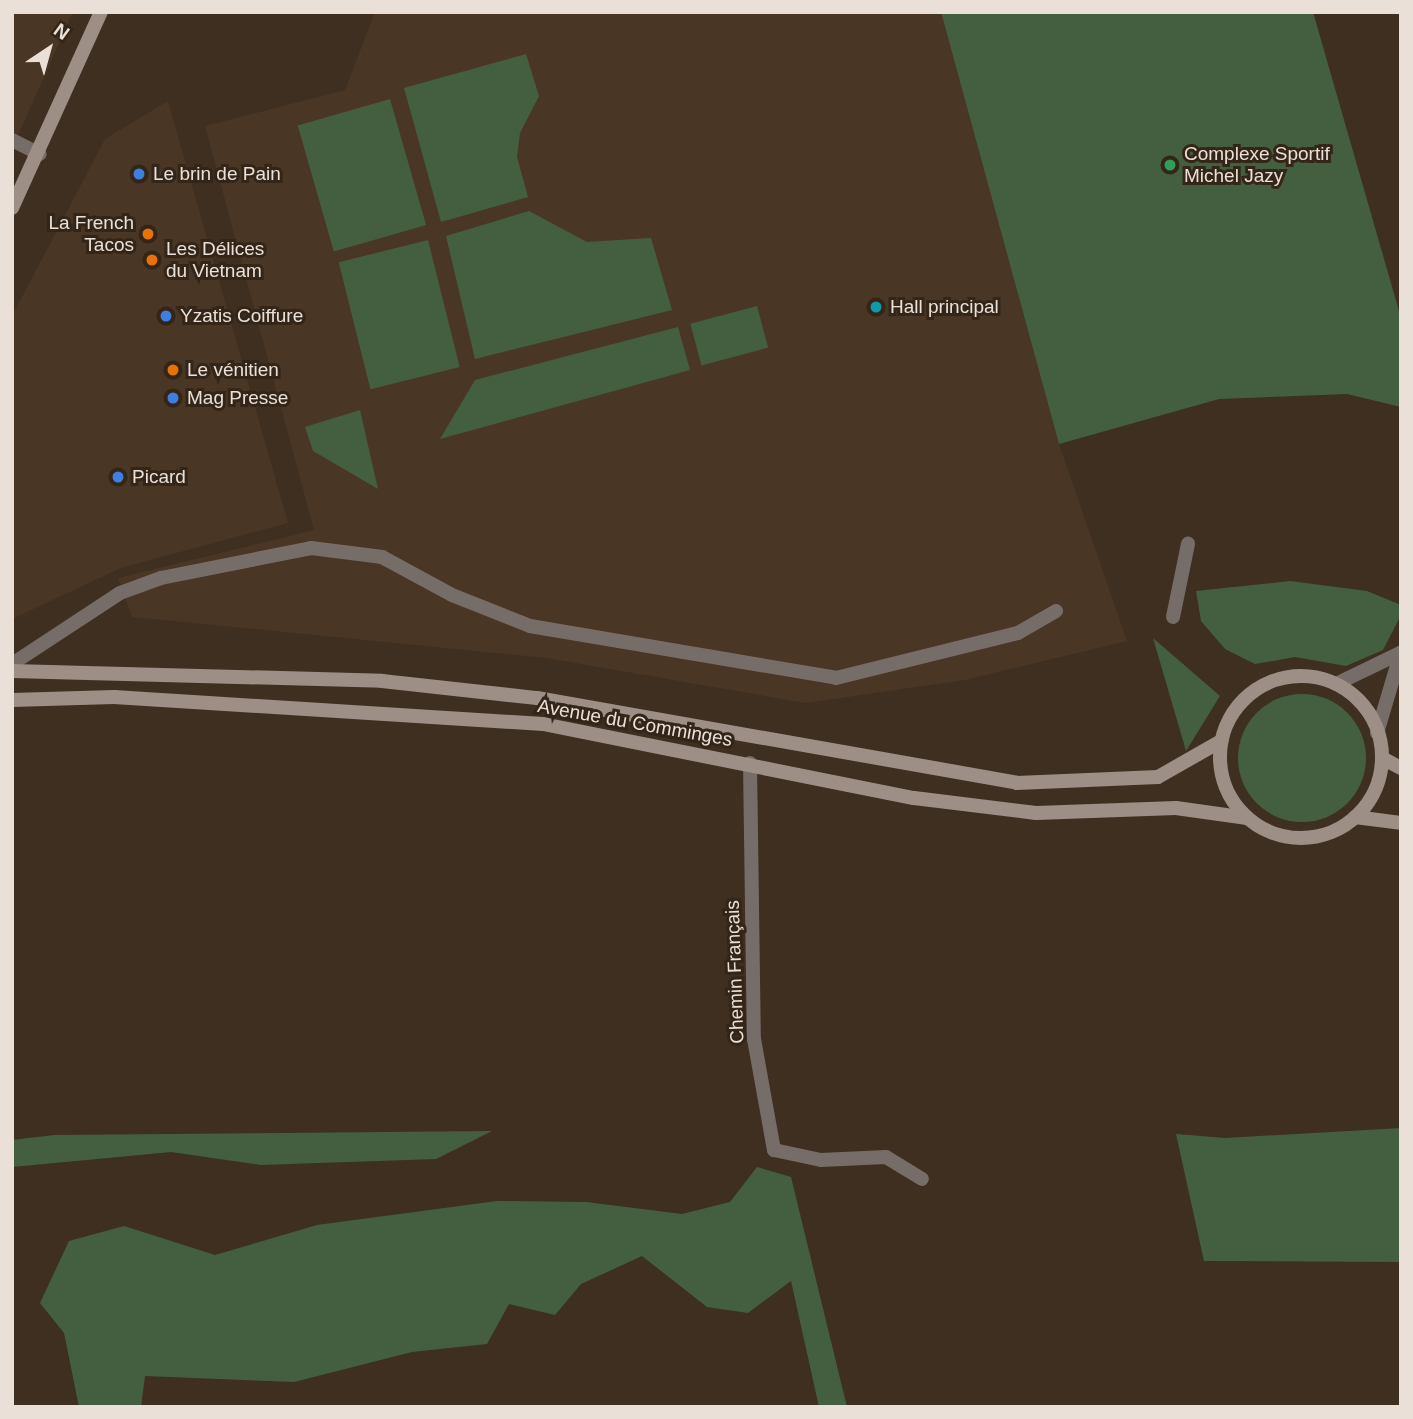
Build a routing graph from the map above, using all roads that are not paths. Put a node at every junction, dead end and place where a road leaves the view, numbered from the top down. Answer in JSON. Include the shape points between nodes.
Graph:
{"nodes":[{"id":1,"x":101,"y":12,"type":"edge"},
{"id":2,"x":12,"y":140,"type":"edge"},
{"id":3,"x":40,"y":154,"type":"junction"},
{"id":4,"x":12,"y":208,"type":"edge"},
{"id":5,"x":1188,"y":544,"type":"dead end"},
{"id":6,"x":1056,"y":611,"type":"dead end"},
{"id":7,"x":1173,"y":617,"type":"dead end"},
{"id":8,"x":1400,"y":652,"type":"edge"},
{"id":9,"x":12,"y":664,"type":"edge"},
{"id":10,"x":12,"y":671,"type":"edge"},
{"id":11,"x":1336,"y":684,"type":"junction"},
{"id":12,"x":12,"y":700,"type":"edge"},
{"id":13,"x":1377,"y":733,"type":"junction"},
{"id":14,"x":1221,"y":741,"type":"junction"},
{"id":15,"x":1382,"y":758,"type":"junction"},
{"id":16,"x":750,"y":763,"type":"junction"},
{"id":17,"x":1401,"y":768,"type":"edge"},
{"id":18,"x":1355,"y":817,"type":"junction"},
{"id":19,"x":1247,"y":818,"type":"junction"},
{"id":20,"x":1401,"y":823,"type":"edge"},
{"id":21,"x":922,"y":1179,"type":"dead end"}],
"edges":[{"from":1,"to":3,"type":"main road"},
{"from":2,"to":3,"type":"street"},
{"from":3,"to":4,"type":"main road"},
{"from":5,"to":7,"type":"street"},
{"from":6,"to":9,"type":"street","via":[[1018,633],[836,678],[530,626],[452,595],[382,557],[311,548],[161,578],[120,593]]},
{"from":8,"to":11,"type":"street"},
{"from":8,"to":13,"type":"street"},
{"from":10,"to":14,"type":"main road","name":"Avenue du Comminges","via":[[382,681],[537,698],[1017,783],[1158,778]]},
{"from":11,"to":13,"type":"main road","via":[[1365,709]]},
{"from":11,"to":14,"type":"main road","via":[[1298,676],[1264,685],[1238,705]]},
{"from":12,"to":16,"type":"main road","name":"Avenue du Comminges","via":[[127,698],[543,724]]},
{"from":13,"to":15,"type":"main road"},
{"from":14,"to":19,"type":"main road","via":[[1224,783]]},
{"from":15,"to":17,"type":"main road"},
{"from":15,"to":18,"type":"main road","via":[[1374,792]]},
{"from":16,"to":19,"type":"main road","name":"Avenue du Comminges","via":[[914,798],[1036,813],[1176,808]]},
{"from":16,"to":21,"type":"street","name":"Chemin Français","via":[[754,1039],[774,1150],[821,1160],[886,1157]]},
{"from":18,"to":19,"type":"main road","via":[[1327,834],[1296,838]]},
{"from":18,"to":20,"type":"main road"}]}
